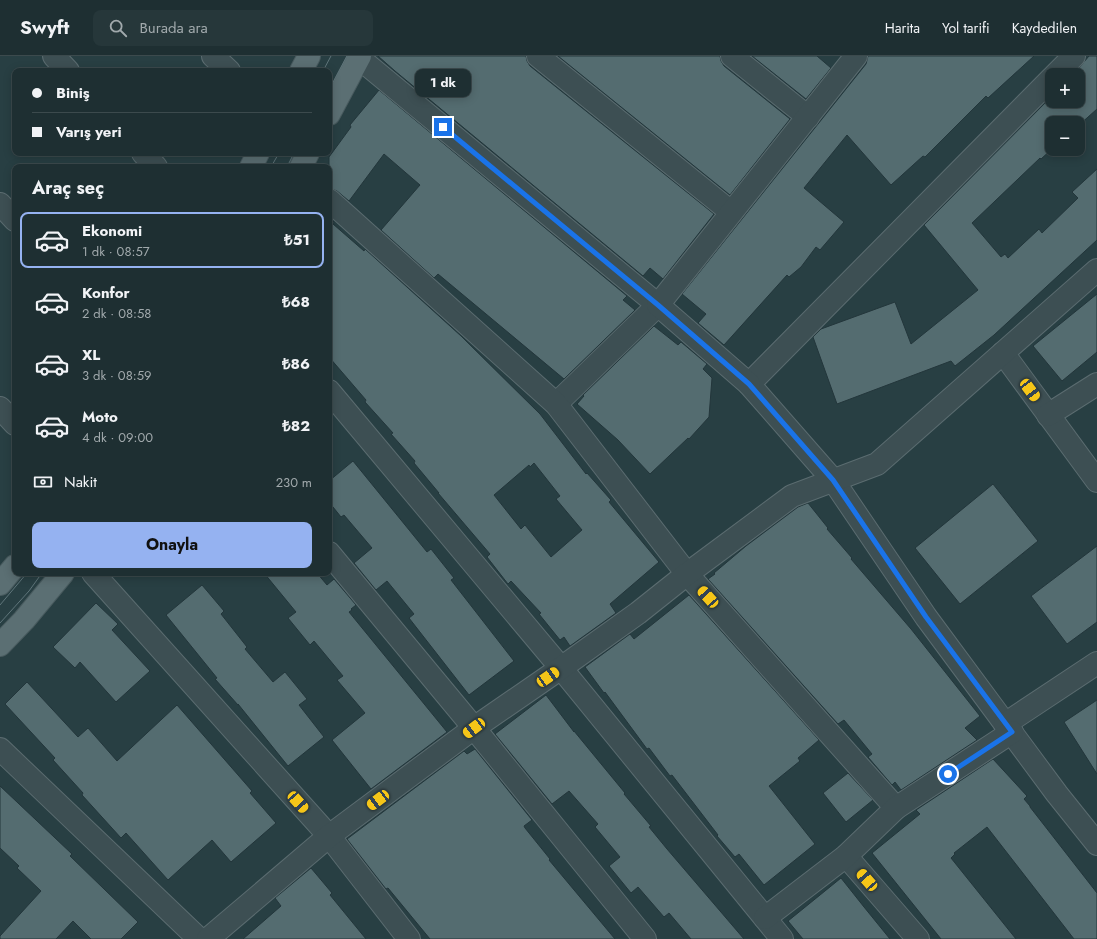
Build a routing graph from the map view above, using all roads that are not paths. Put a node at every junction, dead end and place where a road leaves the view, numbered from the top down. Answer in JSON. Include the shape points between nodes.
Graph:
{"nodes":[{"id":1,"x":54,"y":56,"type":"edge"},
{"id":2,"x":213,"y":56,"type":"edge"},
{"id":3,"x":309,"y":56,"type":"edge"},
{"id":4,"x":538,"y":56,"type":"edge"},
{"id":5,"x":732,"y":56,"type":"edge"},
{"id":6,"x":856,"y":56,"type":"edge"},
{"id":7,"x":1074,"y":56,"type":"edge"},
{"id":8,"x":359,"y":57,"type":"edge"},
{"id":9,"x":65,"y":68,"type":"edge"},
{"id":10,"x":226,"y":68,"type":"edge"},
{"id":11,"x":303,"y":68,"type":"edge"},
{"id":12,"x":1062,"y":68,"type":"edge"},
{"id":13,"x":1045,"y":85,"type":"edge"},
{"id":14,"x":332,"y":108,"type":"edge"},
{"id":15,"x":808,"y":117,"type":"junction"},
{"id":16,"x":146,"y":156,"type":"edge"},
{"id":17,"x":153,"y":164,"type":"edge"},
{"id":18,"x":332,"y":203,"type":"edge"},
{"id":19,"x":0,"y":204,"type":"edge"},
{"id":20,"x":731,"y":212,"type":"junction"},
{"id":21,"x":12,"y":217,"type":"edge"},
{"id":22,"x":1097,"y":270,"type":"edge"},
{"id":23,"x":658,"y":305,"type":"junction"},
{"id":24,"x":1003,"y":353,"type":"junction"},
{"id":25,"x":749,"y":384,"type":"junction"},
{"id":26,"x":1097,"y":384,"type":"edge"},
{"id":27,"x":332,"y":395,"type":"edge"},
{"id":28,"x":556,"y":404,"type":"junction"},
{"id":29,"x":0,"y":408,"type":"edge"},
{"id":30,"x":1048,"y":415,"type":"junction"},
{"id":31,"x":12,"y":421,"type":"edge"},
{"id":32,"x":833,"y":480,"type":"junction"},
{"id":33,"x":1097,"y":481,"type":"edge"},
{"id":34,"x":332,"y":557,"type":"edge"},
{"id":35,"x":12,"y":570,"type":"edge"},
{"id":36,"x":687,"y":574,"type":"junction"},
{"id":37,"x":61,"y":576,"type":"edge"},
{"id":38,"x":96,"y":576,"type":"edge"},
{"id":39,"x":0,"y":584,"type":"edge"},
{"id":40,"x":0,"y":644,"type":"edge"},
{"id":41,"x":1097,"y":663,"type":"edge"},
{"id":42,"x":561,"y":668,"type":"junction"},
{"id":43,"x":474,"y":728,"type":"junction"},
{"id":44,"x":1008,"y":728,"type":"junction"},
{"id":45,"x":0,"y":749,"type":"edge"},
{"id":46,"x":896,"y":808,"type":"junction"},
{"id":47,"x":329,"y":836,"type":"junction"},
{"id":48,"x":1097,"y":844,"type":"edge"},
{"id":49,"x":846,"y":856,"type":"junction"},
{"id":50,"x":766,"y":918,"type":"junction"},
{"id":51,"x":199,"y":939,"type":"edge"},
{"id":52,"x":208,"y":939,"type":"edge"},
{"id":53,"x":409,"y":939,"type":"edge"},
{"id":54,"x":645,"y":939,"type":"edge"},
{"id":55,"x":782,"y":939,"type":"edge"},
{"id":56,"x":918,"y":939,"type":"edge"}],
"edges":[{"from":1,"to":9,"type":"street"},
{"from":2,"to":10,"type":"street"},
{"from":3,"to":11,"type":"main road"},
{"from":4,"to":20,"type":"street"},
{"from":5,"to":15,"type":"street"},
{"from":6,"to":15,"type":"street"},
{"from":7,"to":12,"type":"street"},
{"from":8,"to":14,"type":"main road"},
{"from":8,"to":23,"type":"street"},
{"from":13,"to":25,"type":"street"},
{"from":15,"to":20,"type":"street"},
{"from":16,"to":17,"type":"street"},
{"from":18,"to":28,"type":"street"},
{"from":19,"to":21,"type":"street"},
{"from":20,"to":23,"type":"street"},
{"from":22,"to":24,"type":"street"},
{"from":23,"to":25,"type":"street"},
{"from":23,"to":28,"type":"street"},
{"from":24,"to":30,"type":"street"},
{"from":24,"to":32,"type":"street","via":[[877,464]]},
{"from":25,"to":32,"type":"street"},
{"from":26,"to":30,"type":"street"},
{"from":27,"to":42,"type":"street"},
{"from":28,"to":36,"type":"street"},
{"from":29,"to":31,"type":"street"},
{"from":30,"to":33,"type":"street"},
{"from":32,"to":36,"type":"street","via":[[792,496]]},
{"from":32,"to":44,"type":"street","via":[[926,617]]},
{"from":34,"to":43,"type":"street"},
{"from":35,"to":39,"type":"main road"},
{"from":36,"to":42,"type":"street"},
{"from":36,"to":46,"type":"street"},
{"from":37,"to":40,"type":"main road"},
{"from":38,"to":47,"type":"street"},
{"from":41,"to":44,"type":"street"},
{"from":42,"to":43,"type":"street"},
{"from":42,"to":50,"type":"street"},
{"from":43,"to":47,"type":"street"},
{"from":43,"to":54,"type":"street"},
{"from":44,"to":46,"type":"street"},
{"from":44,"to":48,"type":"street"},
{"from":45,"to":51,"type":"street"},
{"from":46,"to":49,"type":"street"},
{"from":47,"to":52,"type":"street"},
{"from":47,"to":53,"type":"street"},
{"from":49,"to":50,"type":"street"},
{"from":49,"to":56,"type":"street"},
{"from":50,"to":55,"type":"street"}]}
